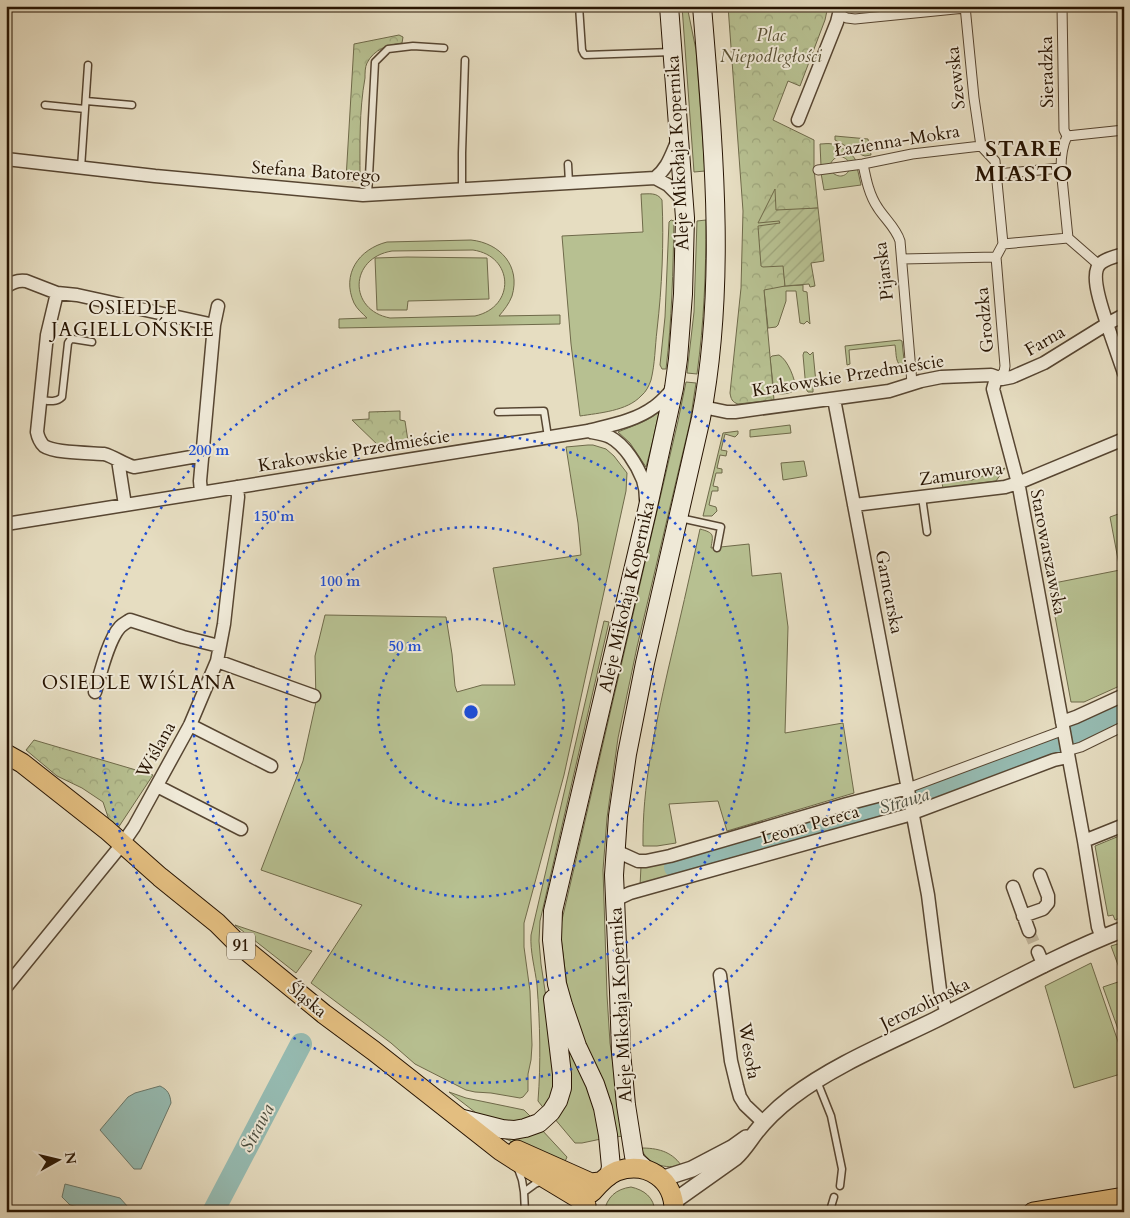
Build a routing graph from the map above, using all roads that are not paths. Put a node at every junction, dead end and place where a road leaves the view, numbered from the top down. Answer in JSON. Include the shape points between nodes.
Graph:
{"nodes":[{"id":1,"x":579,"y":6,"type":"edge"},
{"id":2,"x":670,"y":6,"type":"edge"},
{"id":3,"x":702,"y":6,"type":"edge"},
{"id":4,"x":1062,"y":6,"type":"edge"},
{"id":5,"x":965,"y":7,"type":"edge"},
{"id":6,"x":840,"y":11,"type":"edge"},
{"id":7,"x":444,"y":48,"type":"dead end"},
{"id":8,"x":673,"y":52,"type":"junction"},
{"id":9,"x":465,"y":60,"type":"dead end"},
{"id":10,"x":88,"y":64,"type":"dead end"},
{"id":11,"x":86,"y":101,"type":"junction"},
{"id":12,"x":45,"y":105,"type":"dead end"},
{"id":13,"x":132,"y":105,"type":"dead end"},
{"id":14,"x":85,"y":109,"type":"junction"},
{"id":15,"x":798,"y":120,"type":"dead end"},
{"id":16,"x":1124,"y":130,"type":"edge"},
{"id":17,"x":680,"y":136,"type":"junction"},
{"id":18,"x":1067,"y":136,"type":"junction"},
{"id":19,"x":981,"y":146,"type":"junction"},
{"id":20,"x":6,"y":159,"type":"edge"},
{"id":21,"x":568,"y":164,"type":"dead end"},
{"id":22,"x":863,"y":164,"type":"junction"},
{"id":23,"x":81,"y":168,"type":"junction"},
{"id":24,"x":1061,"y":168,"type":"junction"},
{"id":25,"x":818,"y":170,"type":"dead end"},
{"id":26,"x":997,"y":174,"type":"junction"},
{"id":27,"x":655,"y":178,"type":"junction"},
{"id":28,"x":569,"y":183,"type":"junction"},
{"id":29,"x":462,"y":190,"type":"junction"},
{"id":30,"x":368,"y":195,"type":"junction"},
{"id":31,"x":684,"y":201,"type":"junction"},
{"id":32,"x":1068,"y":238,"type":"junction"},
{"id":33,"x":1003,"y":244,"type":"junction"},
{"id":34,"x":1124,"y":254,"type":"edge"},
{"id":35,"x":996,"y":257,"type":"junction"},
{"id":36,"x":902,"y":259,"type":"junction"},
{"id":37,"x":1099,"y":265,"type":"junction"},
{"id":38,"x":6,"y":287,"type":"edge"},
{"id":39,"x":57,"y":293,"type":"junction"},
{"id":40,"x":218,"y":306,"type":"dead end"},
{"id":41,"x":1124,"y":315,"type":"edge"},
{"id":42,"x":1107,"y":324,"type":"junction"},
{"id":43,"x":214,"y":325,"type":"junction"},
{"id":44,"x":92,"y":342,"type":"dead end"},
{"id":45,"x":1124,"y":373,"type":"edge"},
{"id":46,"x":998,"y":378,"type":"junction"},
{"id":47,"x":912,"y":383,"type":"junction"},
{"id":48,"x":674,"y":388,"type":"junction"},
{"id":49,"x":834,"y":398,"type":"junction"},
{"id":50,"x":40,"y":400,"type":"junction"},
{"id":51,"x":703,"y":408,"type":"junction"},
{"id":52,"x":498,"y":412,"type":"dead end"},
{"id":53,"x":588,"y":431,"type":"junction"},
{"id":54,"x":548,"y":437,"type":"junction"},
{"id":55,"x":1124,"y":439,"type":"edge"},
{"id":56,"x":203,"y":455,"type":"junction"},
{"id":57,"x":118,"y":460,"type":"junction"},
{"id":58,"x":1018,"y":483,"type":"junction"},
{"id":59,"x":237,"y":487,"type":"junction"},
{"id":60,"x":201,"y":492,"type":"junction"},
{"id":61,"x":922,"y":497,"type":"junction"},
{"id":62,"x":125,"y":505,"type":"junction"},
{"id":63,"x":854,"y":505,"type":"junction"},
{"id":64,"x":647,"y":510,"type":"junction"},
{"id":65,"x":679,"y":517,"type":"junction"},
{"id":66,"x":6,"y":524,"type":"edge"},
{"id":67,"x":927,"y":532,"type":"dead end"},
{"id":68,"x":717,"y":548,"type":"dead end"},
{"id":69,"x":219,"y":646,"type":"junction"},
{"id":70,"x":217,"y":662,"type":"junction"},
{"id":71,"x":95,"y":692,"type":"dead end"},
{"id":72,"x":1124,"y":695,"type":"edge"},
{"id":73,"x":314,"y":696,"type":"dead end"},
{"id":74,"x":190,"y":725,"type":"junction"},
{"id":75,"x":1124,"y":726,"type":"edge"},
{"id":76,"x":1065,"y":740,"type":"junction"},
{"id":77,"x":8,"y":756,"type":"edge"},
{"id":78,"x":271,"y":766,"type":"dead end"},
{"id":79,"x":157,"y":786,"type":"junction"},
{"id":80,"x":909,"y":791,"type":"junction"},
{"id":81,"x":912,"y":810,"type":"junction"},
{"id":82,"x":1124,"y":825,"type":"edge"},
{"id":83,"x":241,"y":829,"type":"dead end"},
{"id":84,"x":1084,"y":841,"type":"junction"},
{"id":85,"x":119,"y":848,"type":"junction"},
{"id":86,"x":616,"y":851,"type":"junction"},
{"id":87,"x":1040,"y":875,"type":"dead end"},
{"id":88,"x":1013,"y":887,"type":"dead end"},
{"id":89,"x":615,"y":900,"type":"junction"},
{"id":90,"x":553,"y":911,"type":"junction"},
{"id":91,"x":1023,"y":916,"type":"junction"},
{"id":92,"x":1124,"y":929,"type":"edge"},
{"id":93,"x":1029,"y":931,"type":"tunnel mouth"},
{"id":94,"x":1102,"y":938,"type":"junction"},
{"id":95,"x":720,"y":975,"type":"dead end"},
{"id":96,"x":6,"y":988,"type":"edge"},
{"id":97,"x":947,"y":1014,"type":"junction"},
{"id":98,"x":816,"y":1080,"type":"junction"},
{"id":99,"x":459,"y":1118,"type":"junction"},
{"id":100,"x":760,"y":1128,"type":"junction"},
{"id":101,"x":515,"y":1160,"type":"junction"},
{"id":102,"x":645,"y":1169,"type":"junction"},
{"id":103,"x":661,"y":1178,"type":"junction"},
{"id":104,"x":546,"y":1179,"type":"junction"},
{"id":105,"x":604,"y":1179,"type":"junction"},
{"id":106,"x":840,"y":1186,"type":"dead end"},
{"id":107,"x":524,"y":1192,"type":"junction"},
{"id":108,"x":834,"y":1197,"type":"dead end"},
{"id":109,"x":1124,"y":1197,"type":"edge"},
{"id":110,"x":673,"y":1207,"type":"edge"},
{"id":111,"x":586,"y":1208,"type":"edge"},
{"id":112,"x":525,"y":1212,"type":"edge"},
{"id":113,"x":831,"y":1212,"type":"edge"},
{"id":114,"x":1033,"y":1212,"type":"edge"}],
"edges":[{"from":1,"to":8,"type":"lane","via":[[585,55]]},
{"from":2,"to":8,"type":"main road","name":"Aleje Mikołaja Kopernika"},
{"from":3,"to":51,"type":"main road","name":"Aleje Mikołaja Kopernika","via":[[715,177],[716,252],[714,321]]},
{"from":4,"to":18,"type":"street","name":"Sieradzka","via":[[1064,130]]},
{"from":5,"to":6,"type":"street","via":[[856,19],[846,18]]},
{"from":5,"to":19,"type":"street","name":"Szewska"},
{"from":6,"to":15,"type":"street"},
{"from":7,"to":30,"type":"lane","via":[[413,46],[388,49],[375,62]]},
{"from":8,"to":17,"type":"main road","name":"Aleje Mikołaja Kopernika"},
{"from":9,"to":29,"type":"lane"},
{"from":10,"to":11,"type":"lane"},
{"from":11,"to":13,"type":"lane"},
{"from":11,"to":14,"type":"lane"},
{"from":12,"to":14,"type":"lane"},
{"from":14,"to":23,"type":"lane"},
{"from":16,"to":18,"type":"street"},
{"from":17,"to":27,"type":"street","via":[[666,167]]},
{"from":17,"to":31,"type":"main road","name":"Aleje Mikołaja Kopernika"},
{"from":18,"to":24,"type":"street","via":[[1062,147]]},
{"from":19,"to":22,"type":"street","name":"Łazienna-Mokra"},
{"from":19,"to":26,"type":"street","via":[[996,161]]},
{"from":20,"to":23,"type":"street","name":"Stefana Batorego"},
{"from":21,"to":28,"type":"lane"},
{"from":22,"to":25,"type":"street","name":"Łazienna-Mokra"},
{"from":22,"to":36,"type":"street","name":"Pijarska","via":[[873,200],[898,236]]},
{"from":23,"to":30,"type":"street","name":"Stefana Batorego"},
{"from":24,"to":26,"type":"street"},
{"from":24,"to":32,"type":"street"},
{"from":26,"to":33,"type":"street"},
{"from":27,"to":28,"type":"street","name":"Stefana Batorego"},
{"from":27,"to":31,"type":"street","via":[[668,185]]},
{"from":28,"to":29,"type":"street","name":"Stefana Batorego"},
{"from":29,"to":30,"type":"street","name":"Stefana Batorego"},
{"from":31,"to":48,"type":"main road","name":"Aleje Mikołaja Kopernika","via":[[683,294]]},
{"from":32,"to":33,"type":"street"},
{"from":32,"to":37,"type":"street"},
{"from":33,"to":35,"type":"street"},
{"from":34,"to":37,"type":"street"},
{"from":35,"to":36,"type":"street"},
{"from":35,"to":46,"type":"street","name":"Grodzka","via":[[1005,366]]},
{"from":36,"to":47,"type":"street","name":"Pijarska"},
{"from":37,"to":42,"type":"street","via":[[1096,280]]},
{"from":38,"to":39,"type":"street","via":[[22,280]]},
{"from":39,"to":43,"type":"street"},
{"from":39,"to":50,"type":"street","via":[[47,335]]},
{"from":40,"to":43,"type":"street"},
{"from":41,"to":42,"type":"street","name":"Farna"},
{"from":42,"to":45,"type":"street"},
{"from":42,"to":46,"type":"street","name":"Farna","via":[[1026,372],[1011,378]]},
{"from":43,"to":56,"type":"street"},
{"from":44,"to":50,"type":"lane","via":[[70,340],[62,397],[55,401]]},
{"from":46,"to":47,"type":"street","name":"Krakowskie Przedmieście","via":[[990,375],[956,376]]},
{"from":46,"to":58,"type":"street","name":"Starowarszawska","via":[[994,389]]},
{"from":47,"to":49,"type":"street","name":"Krakowskie Przedmieście","via":[[889,391]]},
{"from":48,"to":53,"type":"street","name":"Krakowskie Przedmieście","via":[[656,406],[627,422]]},
{"from":48,"to":64,"type":"main road","name":"Aleje Mikołaja Kopernika"},
{"from":49,"to":51,"type":"street","name":"Krakowskie Przedmieście","via":[[733,412]]},
{"from":49,"to":63,"type":"street","name":"Garncarska"},
{"from":50,"to":57,"type":"street","via":[[37,432],[43,445],[52,450],[104,454]]},
{"from":51,"to":65,"type":"main road","name":"Aleje Mikołaja Kopernika"},
{"from":52,"to":54,"type":"lane","via":[[544,411]]},
{"from":53,"to":54,"type":"street","name":"Krakowskie Przedmieście"},
{"from":53,"to":64,"type":"street","name":"Krakowskie Przedmieście","via":[[614,440],[636,465],[643,481]]},
{"from":54,"to":59,"type":"street","name":"Krakowskie Przedmieście"},
{"from":55,"to":58,"type":"street","name":"Zamurowa"},
{"from":56,"to":57,"type":"street","via":[[138,467]]},
{"from":56,"to":60,"type":"street"},
{"from":57,"to":62,"type":"street"},
{"from":58,"to":61,"type":"street","name":"Zamurowa"},
{"from":58,"to":76,"type":"street","name":"Starowarszawska"},
{"from":59,"to":60,"type":"street","name":"Krakowskie Przedmieście"},
{"from":59,"to":69,"type":"street","name":"Wiślana"},
{"from":60,"to":62,"type":"street","name":"Krakowskie Przedmieście"},
{"from":61,"to":63,"type":"street","name":"Zamurowa"},
{"from":61,"to":67,"type":"lane"},
{"from":62,"to":66,"type":"street","name":"Krakowskie Przedmieście"},
{"from":63,"to":80,"type":"street","name":"Garncarska"},
{"from":64,"to":90,"type":"main road","name":"Aleje Mikołaja Kopernika"},
{"from":65,"to":68,"type":"lane","via":[[721,527]]},
{"from":65,"to":86,"type":"main road","name":"Aleje Mikołaja Kopernika","via":[[627,754]]},
{"from":69,"to":70,"type":"street","name":"Wiślana"},
{"from":69,"to":71,"type":"street","via":[[130,620],[115,635]]},
{"from":70,"to":73,"type":"street"},
{"from":70,"to":74,"type":"street","name":"Wiślana"},
{"from":72,"to":76,"type":"street","name":"Leona Pereca","via":[[1076,718]]},
{"from":74,"to":78,"type":"street"},
{"from":74,"to":79,"type":"street","name":"Wiślana"},
{"from":75,"to":76,"type":"street","name":"Leona Pereca","via":[[1075,749]]},
{"from":76,"to":80,"type":"street","name":"Leona Pereca","via":[[995,757]]},
{"from":76,"to":81,"type":"street","name":"Leona Pereca","via":[[1054,760]]},
{"from":76,"to":84,"type":"street","name":"Starowarszawska"},
{"from":77,"to":85,"type":"main road","name":"Śląska","number":"91","via":[[22,763]]},
{"from":79,"to":83,"type":"street"},
{"from":79,"to":85,"type":"street","name":"Wiślana"},
{"from":80,"to":81,"type":"street","name":"Garncarska"},
{"from":80,"to":86,"type":"street","name":"Leona Pereca","via":[[847,804],[670,856],[638,861]]},
{"from":81,"to":89,"type":"street","name":"Leona Pereca","via":[[858,830],[630,893]]},
{"from":81,"to":97,"type":"street","via":[[928,895],[940,990]]},
{"from":82,"to":84,"type":"street"},
{"from":84,"to":94,"type":"street","name":"Starowarszawska"},
{"from":85,"to":96,"type":"street","name":"Wiślana"},
{"from":85,"to":99,"type":"main road","name":"Śląska","number":"91","via":[[160,877],[324,1014]]},
{"from":86,"to":89,"type":"main road","name":"Aleje Mikołaja Kopernika"},
{"from":87,"to":91,"type":"street","via":[[1048,903],[1043,909]]},
{"from":88,"to":91,"type":"street"},
{"from":89,"to":102,"type":"main road","name":"Aleje Mikołaja Kopernika","via":[[626,1105],[634,1156]]},
{"from":90,"to":99,"type":"main road","via":[[548,952],[562,1074],[558,1101],[539,1123],[514,1130]]},
{"from":90,"to":105,"type":"main road","name":"Aleje Mikołaja Kopernika","via":[[552,940],[557,984],[574,1038],[595,1084],[608,1134],[611,1167]]},
{"from":91,"to":93,"type":"street"},
{"from":92,"to":94,"type":"street","name":"Jerozolimska"},
{"from":94,"to":97,"type":"street","name":"Jerozolimska","via":[[1041,959]]},
{"from":95,"to":100,"type":"street","name":"Wesoła","via":[[736,1086]]},
{"from":97,"to":98,"type":"street","name":"Jerozolimska"},
{"from":98,"to":100,"type":"street","name":"Jerozolimska"},
{"from":98,"to":106,"type":"lane","via":[[830,1116],[842,1169]]},
{"from":99,"to":101,"type":"main road","name":"Śląska","number":"91"},
{"from":99,"to":105,"type":"main road","name":"Śląska","number":"91","via":[[512,1147],[591,1183]]},
{"from":100,"to":103,"type":"street","name":"Jerozolimska","via":[[732,1148],[692,1169]]},
{"from":100,"to":110,"type":"street","name":"Jerozolimska","via":[[742,1152]]},
{"from":101,"to":104,"type":"main road","name":"Śląska","number":"91"},
{"from":101,"to":107,"type":"lane"},
{"from":102,"to":103,"type":"main road"},
{"from":102,"to":105,"type":"main road","number":"91","via":[[623,1170]]},
{"from":103,"to":110,"type":"main road","via":[[670,1191]]},
{"from":104,"to":107,"type":"lane"},
{"from":104,"to":111,"type":"main road","name":"Śląska","number":"91","via":[[578,1198]]},
{"from":105,"to":111,"type":"main road","number":"91","via":[[590,1195]]},
{"from":107,"to":112,"type":"lane"},
{"from":108,"to":113,"type":"lane"},
{"from":109,"to":114,"type":"main road"}]}
